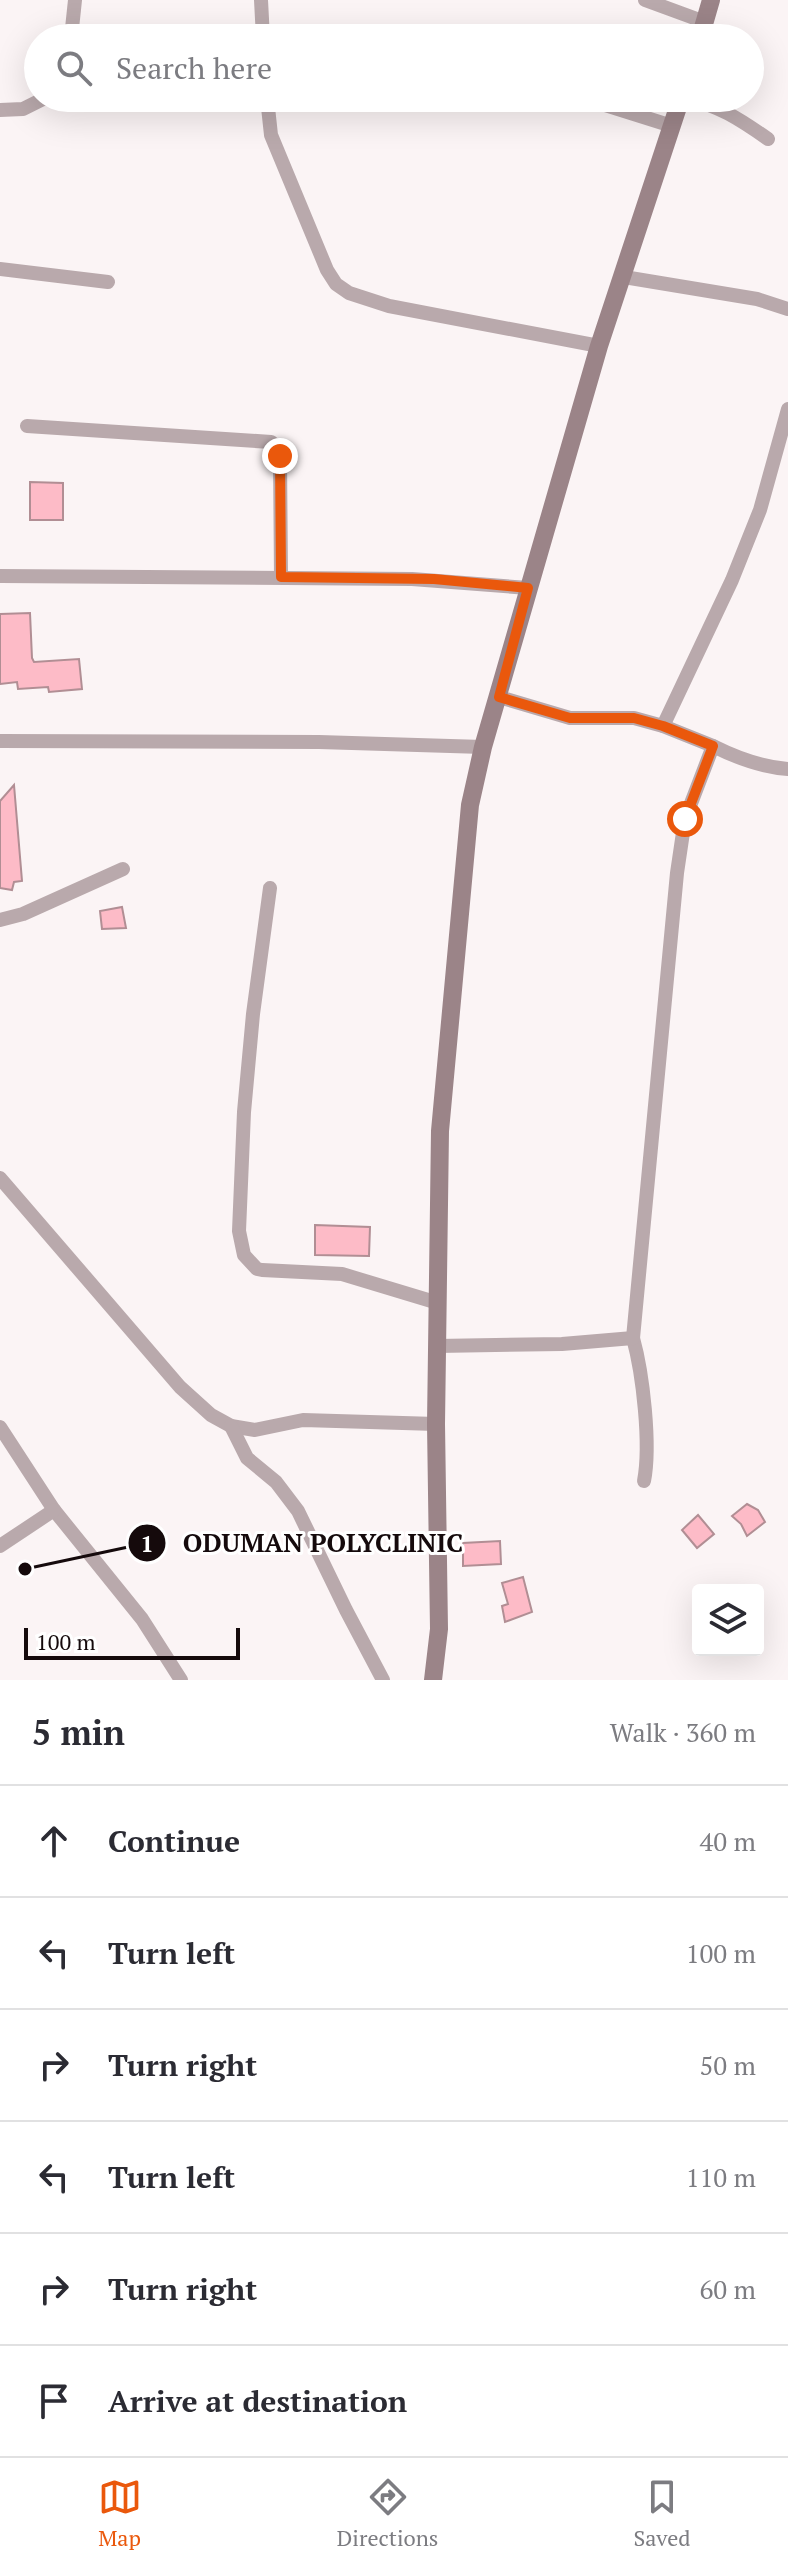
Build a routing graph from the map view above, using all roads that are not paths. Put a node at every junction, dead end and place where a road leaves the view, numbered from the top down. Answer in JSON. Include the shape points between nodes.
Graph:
{"nodes":[{"id":1,"x":75,"y":0,"type":"edge"},
{"id":2,"x":261,"y":0,"type":"edge"},
{"id":3,"x":645,"y":0,"type":"edge"},
{"id":4,"x":711,"y":0,"type":"edge"},
{"id":5,"x":72,"y":24,"type":"edge"},
{"id":6,"x":262,"y":24,"type":"edge"},
{"id":7,"x":691,"y":24,"type":"edge"},
{"id":8,"x":704,"y":24,"type":"edge"},
{"id":9,"x":24,"y":108,"type":"edge"},
{"id":10,"x":0,"y":110,"type":"edge"},
{"id":11,"x":269,"y":112,"type":"edge"},
{"id":12,"x":628,"y":112,"type":"edge"},
{"id":13,"x":677,"y":112,"type":"edge"},
{"id":14,"x":724,"y":112,"type":"edge"},
{"id":15,"x":672,"y":126,"type":"junction"},
{"id":16,"x":768,"y":139,"type":"dead end"},
{"id":17,"x":0,"y":269,"type":"edge"},
{"id":18,"x":624,"y":277,"type":"junction"},
{"id":19,"x":108,"y":282,"type":"dead end"},
{"id":20,"x":788,"y":309,"type":"edge"},
{"id":21,"x":599,"y":346,"type":"junction"},
{"id":22,"x":788,"y":409,"type":"edge"},
{"id":23,"x":27,"y":426,"type":"dead end"},
{"id":24,"x":0,"y":576,"type":"edge"},
{"id":25,"x":281,"y":577,"type":"junction"},
{"id":26,"x":528,"y":588,"type":"junction"},
{"id":27,"x":499,"y":697,"type":"junction"},
{"id":28,"x":663,"y":726,"type":"junction"},
{"id":29,"x":0,"y":741,"type":"edge"},
{"id":30,"x":713,"y":746,"type":"junction"},
{"id":31,"x":483,"y":747,"type":"junction"},
{"id":32,"x":788,"y":769,"type":"edge"},
{"id":33,"x":123,"y":869,"type":"dead end"},
{"id":34,"x":270,"y":888,"type":"dead end"},
{"id":35,"x":0,"y":920,"type":"edge"},
{"id":36,"x":0,"y":1178,"type":"edge"},
{"id":37,"x":438,"y":1303,"type":"junction"},
{"id":38,"x":633,"y":1338,"type":"junction"},
{"id":39,"x":437,"y":1346,"type":"junction"},
{"id":40,"x":436,"y":1424,"type":"junction"},
{"id":41,"x":231,"y":1426,"type":"junction"},
{"id":42,"x":0,"y":1427,"type":"edge"},
{"id":43,"x":644,"y":1481,"type":"dead end"},
{"id":44,"x":54,"y":1510,"type":"junction"},
{"id":45,"x":0,"y":1546,"type":"edge"},
{"id":46,"x":436,"y":1678,"type":"edge"},
{"id":47,"x":181,"y":1680,"type":"edge"},
{"id":48,"x":383,"y":1680,"type":"edge"}],
"edges":[{"from":1,"to":5,"type":"street"},
{"from":2,"to":6,"type":"street"},
{"from":3,"to":7,"type":"street"},
{"from":4,"to":8,"type":"street"},
{"from":9,"to":10,"type":"street"},
{"from":11,"to":21,"type":"street","via":[[271,135],[336,284],[389,306]]},
{"from":12,"to":15,"type":"street"},
{"from":13,"to":15,"type":"street"},
{"from":14,"to":16,"type":"street"},
{"from":15,"to":18,"type":"street"},
{"from":17,"to":19,"type":"street"},
{"from":18,"to":20,"type":"street"},
{"from":18,"to":21,"type":"street"},
{"from":21,"to":26,"type":"street"},
{"from":22,"to":28,"type":"street","via":[[744,552]]},
{"from":23,"to":25,"type":"street","via":[[271,442],[280,456]]},
{"from":24,"to":25,"type":"street"},
{"from":25,"to":26,"type":"street","via":[[434,579]]},
{"from":26,"to":27,"type":"street"},
{"from":27,"to":28,"type":"street","via":[[570,718],[634,718]]},
{"from":27,"to":31,"type":"street"},
{"from":28,"to":30,"type":"street"},
{"from":29,"to":31,"type":"street"},
{"from":30,"to":32,"type":"street","via":[[750,762]]},
{"from":30,"to":38,"type":"street","via":[[685,819],[677,873]]},
{"from":31,"to":37,"type":"street","via":[[470,805],[440,1131]]},
{"from":33,"to":35,"type":"street"},
{"from":34,"to":37,"type":"street","via":[[244,1112],[239,1231],[244,1255],[257,1269],[342,1274]]},
{"from":36,"to":41,"type":"street","via":[[180,1387]]},
{"from":37,"to":39,"type":"street"},
{"from":38,"to":39,"type":"street"},
{"from":38,"to":43,"type":"street","via":[[642,1386]]},
{"from":39,"to":40,"type":"street"},
{"from":40,"to":41,"type":"street","via":[[303,1420],[255,1430]]},
{"from":40,"to":46,"type":"street"},
{"from":41,"to":48,"type":"street","via":[[247,1458],[276,1482],[298,1511]]},
{"from":42,"to":44,"type":"street"},
{"from":44,"to":45,"type":"street"},
{"from":44,"to":47,"type":"street","via":[[142,1619]]}]}
